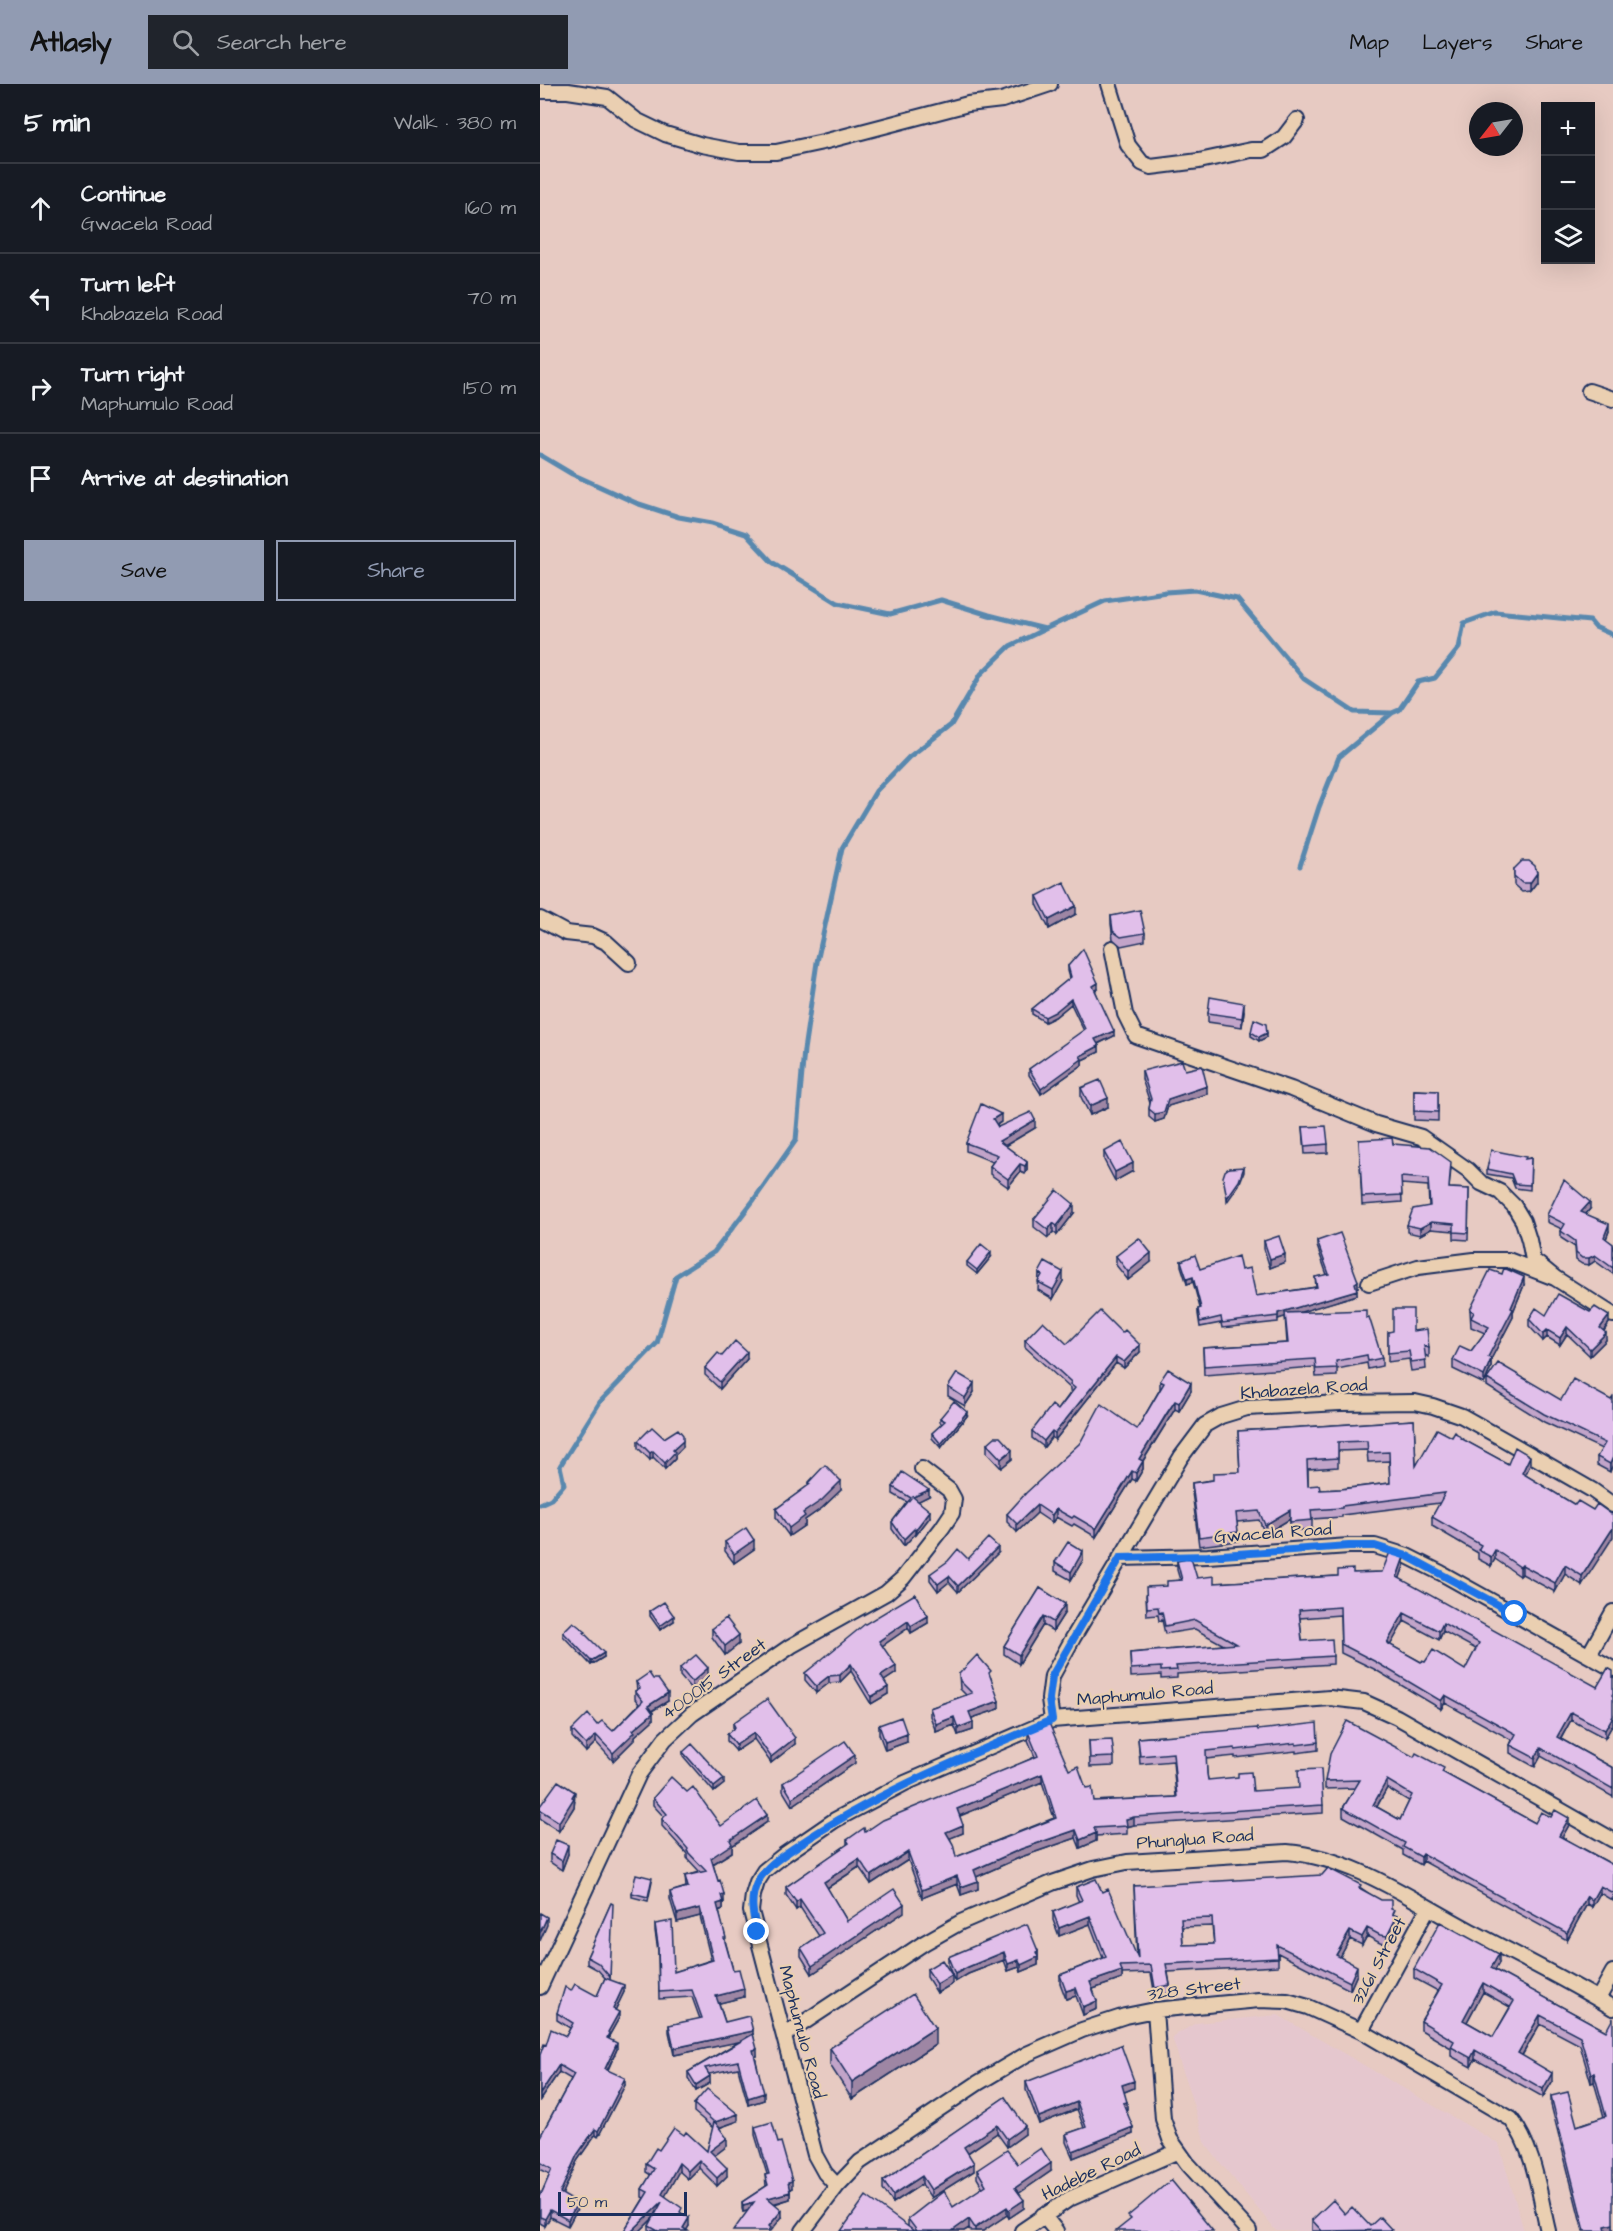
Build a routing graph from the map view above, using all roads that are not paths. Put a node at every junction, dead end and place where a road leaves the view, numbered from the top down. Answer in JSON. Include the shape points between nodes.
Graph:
{"nodes":[{"id":1,"x":1050,"y":84,"type":"edge"},
{"id":2,"x":1109,"y":84,"type":"edge"},
{"id":3,"x":540,"y":91,"type":"edge"},
{"id":4,"x":1297,"y":120,"type":"dead end"},
{"id":5,"x":1590,"y":391,"type":"dead end"},
{"id":6,"x":1613,"y":399,"type":"edge"},
{"id":7,"x":540,"y":919,"type":"edge"},
{"id":8,"x":1112,"y":948,"type":"dead end"},
{"id":9,"x":629,"y":963,"type":"dead end"},
{"id":10,"x":1555,"y":1278,"type":"junction"},
{"id":11,"x":1369,"y":1283,"type":"dead end"},
{"id":12,"x":1613,"y":1314,"type":"edge"},
{"id":13,"x":922,"y":1469,"type":"dead end"},
{"id":14,"x":1613,"y":1505,"type":"edge"},
{"id":15,"x":1120,"y":1558,"type":"junction"},
{"id":16,"x":1613,"y":1612,"type":"edge"},
{"id":17,"x":1589,"y":1655,"type":"junction"},
{"id":18,"x":1613,"y":1669,"type":"edge"},
{"id":19,"x":1052,"y":1720,"type":"junction"},
{"id":20,"x":1613,"y":1840,"type":"edge"},
{"id":21,"x":1428,"y":1908,"type":"junction"},
{"id":22,"x":1613,"y":1972,"type":"edge"},
{"id":23,"x":540,"y":1987,"type":"edge"},
{"id":24,"x":1598,"y":1999,"type":"junction"},
{"id":25,"x":1613,"y":2008,"type":"edge"},
{"id":26,"x":1155,"y":2010,"type":"junction"},
{"id":27,"x":1361,"y":2031,"type":"junction"},
{"id":28,"x":784,"y":2035,"type":"junction"},
{"id":29,"x":1178,"y":2151,"type":"junction"},
{"id":30,"x":837,"y":2186,"type":"junction"},
{"id":31,"x":1043,"y":2215,"type":"junction"},
{"id":32,"x":803,"y":2231,"type":"edge"},
{"id":33,"x":1022,"y":2231,"type":"edge"},
{"id":34,"x":1056,"y":2231,"type":"edge"},
{"id":35,"x":1250,"y":2231,"type":"edge"},
{"id":36,"x":1548,"y":2231,"type":"edge"}],
"edges":[{"from":1,"to":3,"type":"street","via":[[1002,100],[968,104],[776,152],[739,152],[702,145],[645,125],[607,97]]},
{"from":2,"to":4,"type":"street","via":[[1128,145],[1142,163],[1151,167],[1264,150],[1284,137]]},
{"from":5,"to":6,"type":"street"},
{"from":7,"to":9,"type":"street","via":[[566,933],[606,942]]},
{"from":8,"to":10,"type":"street","via":[[1125,1014],[1136,1036],[1421,1137],[1514,1206],[1523,1221],[1533,1260]]},
{"from":10,"to":11,"type":"street","via":[[1508,1260],[1474,1260],[1418,1267]]},
{"from":10,"to":12,"type":"street"},
{"from":13,"to":23,"type":"street","name":"400015 Street","via":[[949,1490],[954,1499],[952,1513],[942,1528],[903,1578],[886,1593],[791,1646],[692,1714],[665,1739],[639,1774]]},
{"from":14,"to":15,"type":"street","name":"Khabazela Road","via":[[1462,1416],[1433,1406],[1387,1401],[1247,1408],[1205,1425],[1193,1439]]},
{"from":15,"to":17,"type":"street","name":"Gwacela Road","via":[[1375,1546],[1407,1556]]},
{"from":15,"to":19,"type":"street","name":"Khabazela Road","via":[[1052,1676]]},
{"from":16,"to":17,"type":"street"},
{"from":17,"to":18,"type":"street","name":"Gwacela Road"},
{"from":19,"to":20,"type":"street","name":"Maphumulo Road","via":[[1304,1699],[1364,1702]]},
{"from":19,"to":28,"type":"street","name":"Maphumulo Road","via":[[865,1803],[765,1871],[755,1889],[752,1911]]},
{"from":21,"to":24,"type":"street","name":"Phunglua Road"},
{"from":21,"to":27,"type":"street","name":"3261 Street"},
{"from":21,"to":28,"type":"street","name":"Phunglua Road","via":[[1373,1877],[1311,1854],[1257,1853],[1126,1862],[1052,1883],[961,1922]]},
{"from":22,"to":24,"type":"street"},
{"from":24,"to":25,"type":"street","name":"Phunglua Road"},
{"from":26,"to":27,"type":"street","name":"328 Street","via":[[1248,2000],[1287,2001]]},
{"from":26,"to":29,"type":"street","via":[[1163,2119]]},
{"from":26,"to":30,"type":"street","name":"328 Street","via":[[1125,2016],[1027,2054],[902,2132],[860,2162]]},
{"from":27,"to":36,"type":"street","name":"328 Street","via":[[1511,2119],[1528,2150]]},
{"from":28,"to":30,"type":"street","name":"Maphumulo Road","via":[[814,2155]]},
{"from":29,"to":31,"type":"street","name":"Hadebe Road","via":[[1069,2199]]},
{"from":29,"to":35,"type":"street"},
{"from":30,"to":32,"type":"street","name":"328 Street"},
{"from":31,"to":33,"type":"street","name":"Hadebe Road"},
{"from":31,"to":34,"type":"street"}]}
